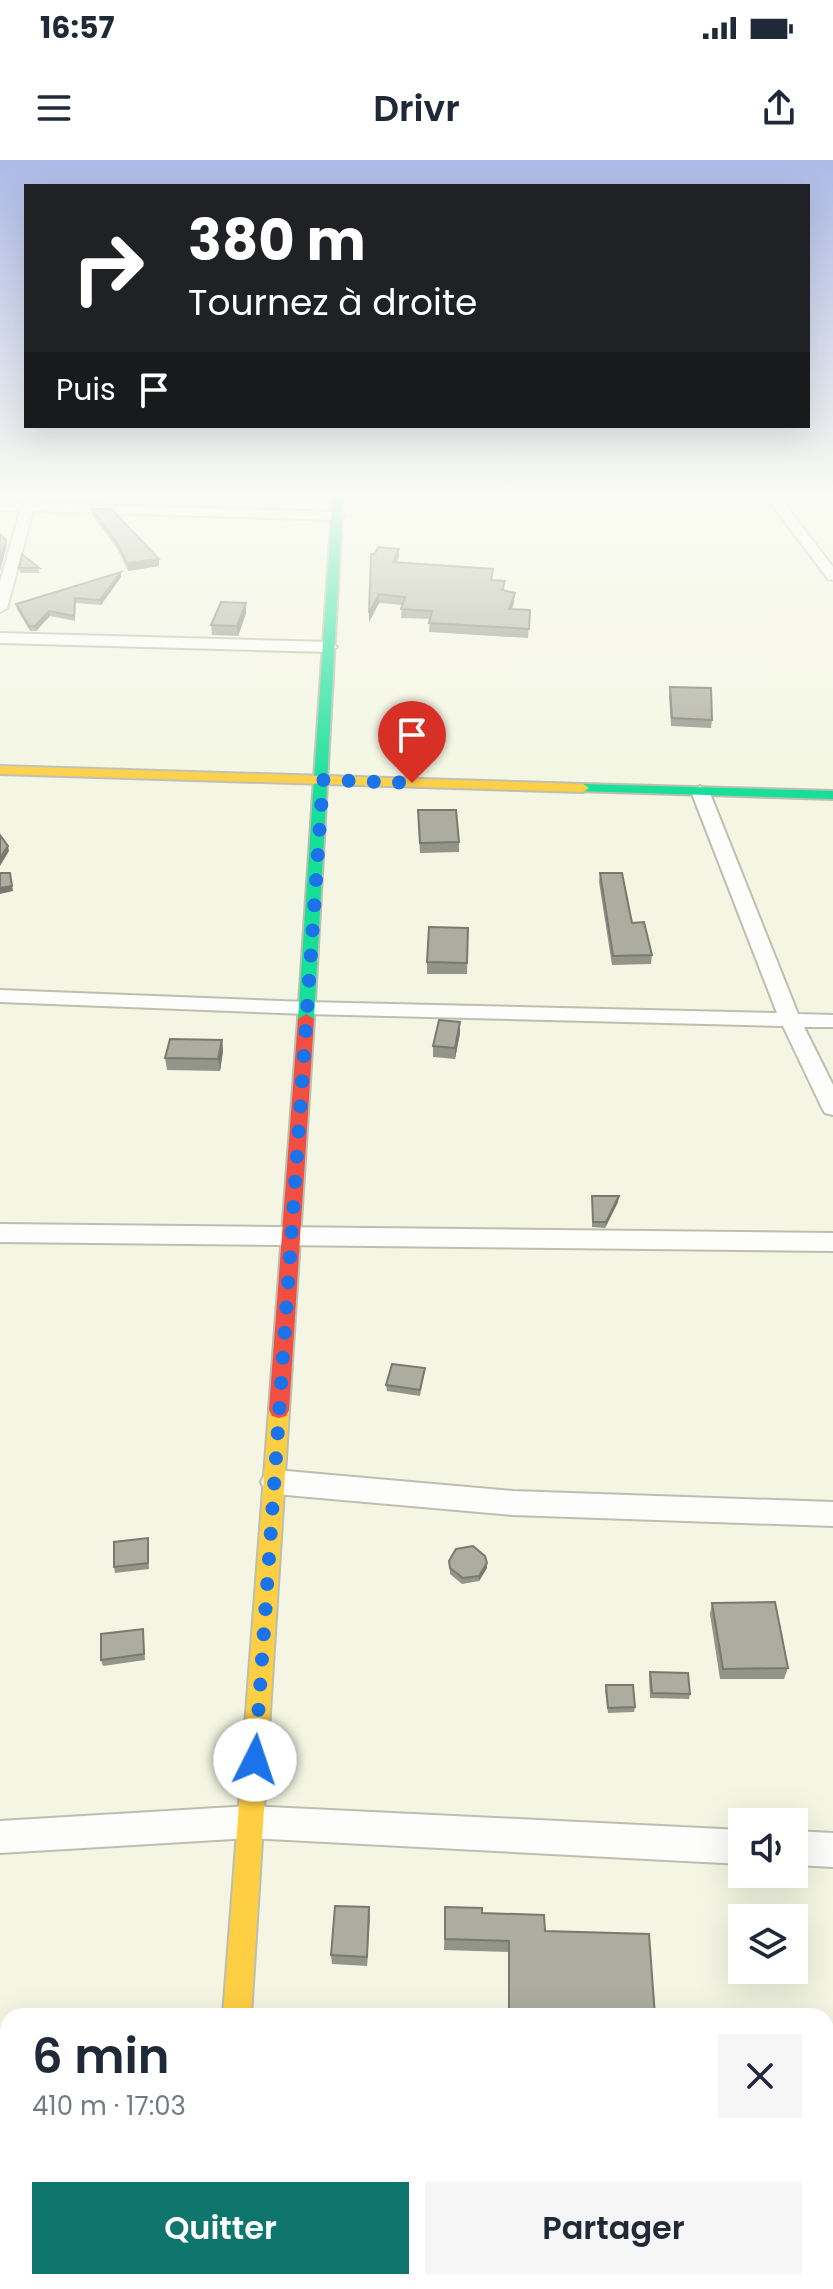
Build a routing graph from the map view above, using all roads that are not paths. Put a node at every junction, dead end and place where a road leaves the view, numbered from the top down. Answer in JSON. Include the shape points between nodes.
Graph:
{"nodes":[{"id":1,"x":332,"y":593,"type":"edge"},
{"id":2,"x":0,"y":638,"type":"edge"},
{"id":3,"x":329,"y":647,"type":"junction"},
{"id":4,"x":0,"y":770,"type":"edge"},
{"id":5,"x":323,"y":780,"type":"junction"},
{"id":6,"x":700,"y":791,"type":"junction"},
{"id":7,"x":833,"y":795,"type":"edge"},
{"id":8,"x":0,"y":996,"type":"edge"},
{"id":9,"x":307,"y":1008,"type":"junction"},
{"id":10,"x":790,"y":1019,"type":"junction"},
{"id":11,"x":833,"y":1021,"type":"edge"},
{"id":12,"x":833,"y":1108,"type":"edge"},
{"id":13,"x":0,"y":1233,"type":"edge"},
{"id":14,"x":292,"y":1237,"type":"junction"},
{"id":15,"x":833,"y":1242,"type":"edge"},
{"id":16,"x":275,"y":1482,"type":"junction"},
{"id":17,"x":833,"y":1514,"type":"edge"},
{"id":18,"x":250,"y":1822,"type":"junction"},
{"id":19,"x":0,"y":1837,"type":"edge"},
{"id":20,"x":728,"y":1846,"type":"edge"},
{"id":21,"x":808,"y":1849,"type":"edge"},
{"id":22,"x":833,"y":1850,"type":"edge"},
{"id":23,"x":238,"y":2008,"type":"edge"}],
"edges":[{"from":1,"to":3,"type":"street"},
{"from":2,"to":3,"type":"street"},
{"from":3,"to":5,"type":"street"},
{"from":4,"to":5,"type":"street"},
{"from":5,"to":6,"type":"street"},
{"from":5,"to":9,"type":"street"},
{"from":6,"to":7,"type":"street"},
{"from":6,"to":10,"type":"street"},
{"from":8,"to":9,"type":"street"},
{"from":9,"to":10,"type":"street"},
{"from":9,"to":14,"type":"street"},
{"from":10,"to":11,"type":"street"},
{"from":10,"to":12,"type":"street"},
{"from":13,"to":14,"type":"street"},
{"from":14,"to":15,"type":"street"},
{"from":14,"to":16,"type":"street"},
{"from":16,"to":17,"type":"street","via":[[513,1503]]},
{"from":16,"to":18,"type":"street"},
{"from":18,"to":19,"type":"street"},
{"from":18,"to":20,"type":"street"},
{"from":18,"to":23,"type":"street"},
{"from":21,"to":22,"type":"street"}]}
